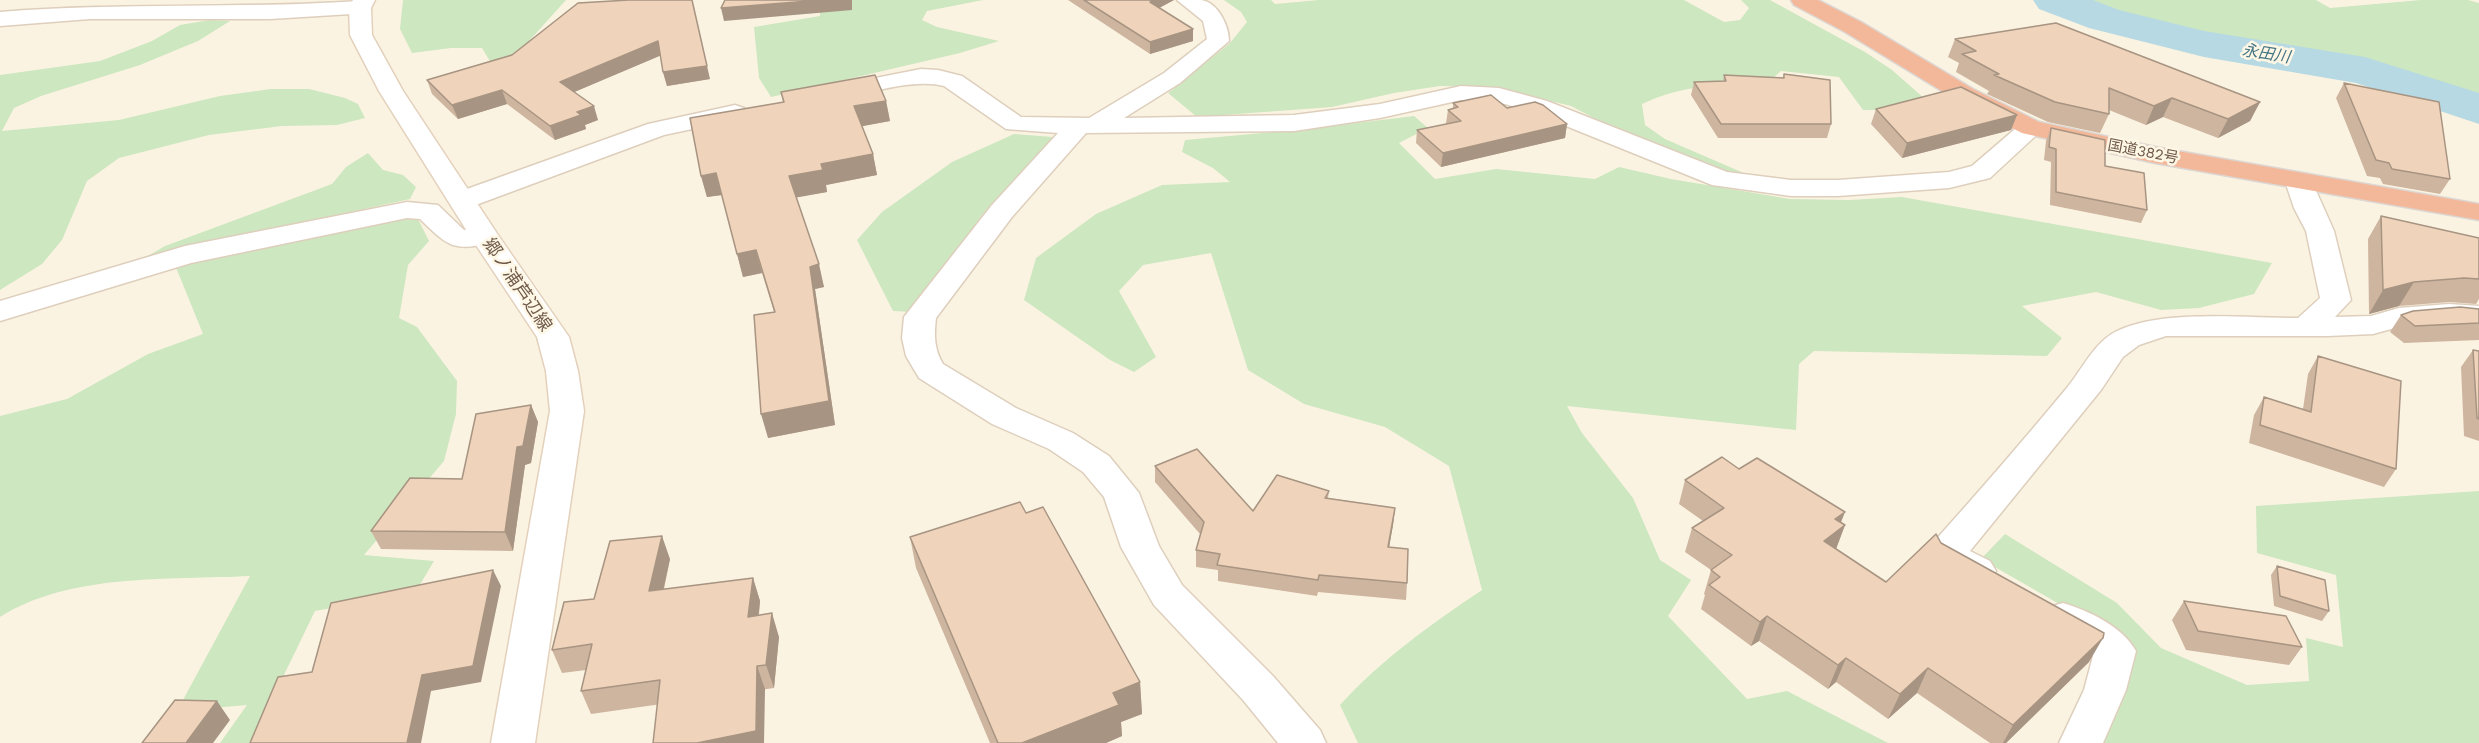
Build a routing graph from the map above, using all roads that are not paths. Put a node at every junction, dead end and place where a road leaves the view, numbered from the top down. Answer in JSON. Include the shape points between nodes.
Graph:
{"nodes":[{"id":1,"x":1188,"y":0,"type":"edge"},
{"id":2,"x":1212,"y":0,"type":"edge"},
{"id":3,"x":1802,"y":0,"type":"edge"},
{"id":4,"x":362,"y":4,"type":"edge"},
{"id":5,"x":0,"y":19,"type":"edge"},
{"id":6,"x":1219,"y":33,"type":"junction"},
{"id":7,"x":815,"y":97,"type":"edge"},
{"id":8,"x":757,"y":108,"type":"edge"},
{"id":9,"x":1086,"y":125,"type":"junction"},
{"id":10,"x":2031,"y":128,"type":"junction"},
{"id":11,"x":2299,"y":181,"type":"junction"},
{"id":12,"x":463,"y":200,"type":"junction"},
{"id":13,"x":2479,"y":212,"type":"edge"},
{"id":14,"x":484,"y":236,"type":"junction"},
{"id":15,"x":0,"y":312,"type":"edge"},
{"id":16,"x":2479,"y":315,"type":"edge"},
{"id":17,"x":2306,"y":327,"type":"junction"},
{"id":18,"x":513,"y":743,"type":"edge"},
{"id":19,"x":1304,"y":743,"type":"edge"},
{"id":20,"x":2081,"y":743,"type":"edge"}],
"edges":[{"from":1,"to":6,"type":"street","via":[[1207,11]]},
{"from":2,"to":6,"type":"street","via":[[1231,14],[1236,23]]},
{"from":3,"to":10,"type":"highway","name":"国道382号","via":[[1964,94]]},
{"from":4,"to":5,"type":"street","via":[[311,12],[106,11]]},
{"from":4,"to":12,"type":"street","name":"郷ノ浦芦辺線","via":[[361,35],[391,91]]},
{"from":6,"to":9,"type":"street","via":[[1218,41],[1172,78]]},
{"from":7,"to":9,"type":"street","via":[[921,75],[954,81],[1015,124]]},
{"from":8,"to":12,"type":"street","via":[[657,129]]},
{"from":9,"to":10,"type":"street","via":[[1294,123],[1380,111],[1461,93],[1499,95],[1538,106],[1722,179],[1791,188],[1949,180],[1981,172]]},
{"from":9,"to":19,"type":"street","via":[[1002,211],[920,317],[918,338],[922,356],[931,371],[1004,416],[1061,441],[1096,464],[1121,493],[1140,547],[1168,595],[1258,688]]},
{"from":10,"to":11,"type":"highway","name":"国道382号"},
{"from":11,"to":13,"type":"highway","name":"国道382号"},
{"from":11,"to":17,"type":"street","via":[[2320,231],[2336,300]]},
{"from":12,"to":14,"type":"street","name":"郷ノ浦芦辺線"},
{"from":14,"to":15,"type":"street","via":[[455,237],[428,211],[407,210],[185,255]]},
{"from":14,"to":18,"type":"street","name":"郷ノ浦芦辺線","via":[[553,337],[567,411]]},
{"from":16,"to":17,"type":"street","via":[[2449,313],[2399,317],[2373,325]]},
{"from":17,"to":20,"type":"street","via":[[2164,327],[2128,338],[2111,350],[2089,383],[1945,555],[2096,636],[2115,651],[2105,690]]}]}
